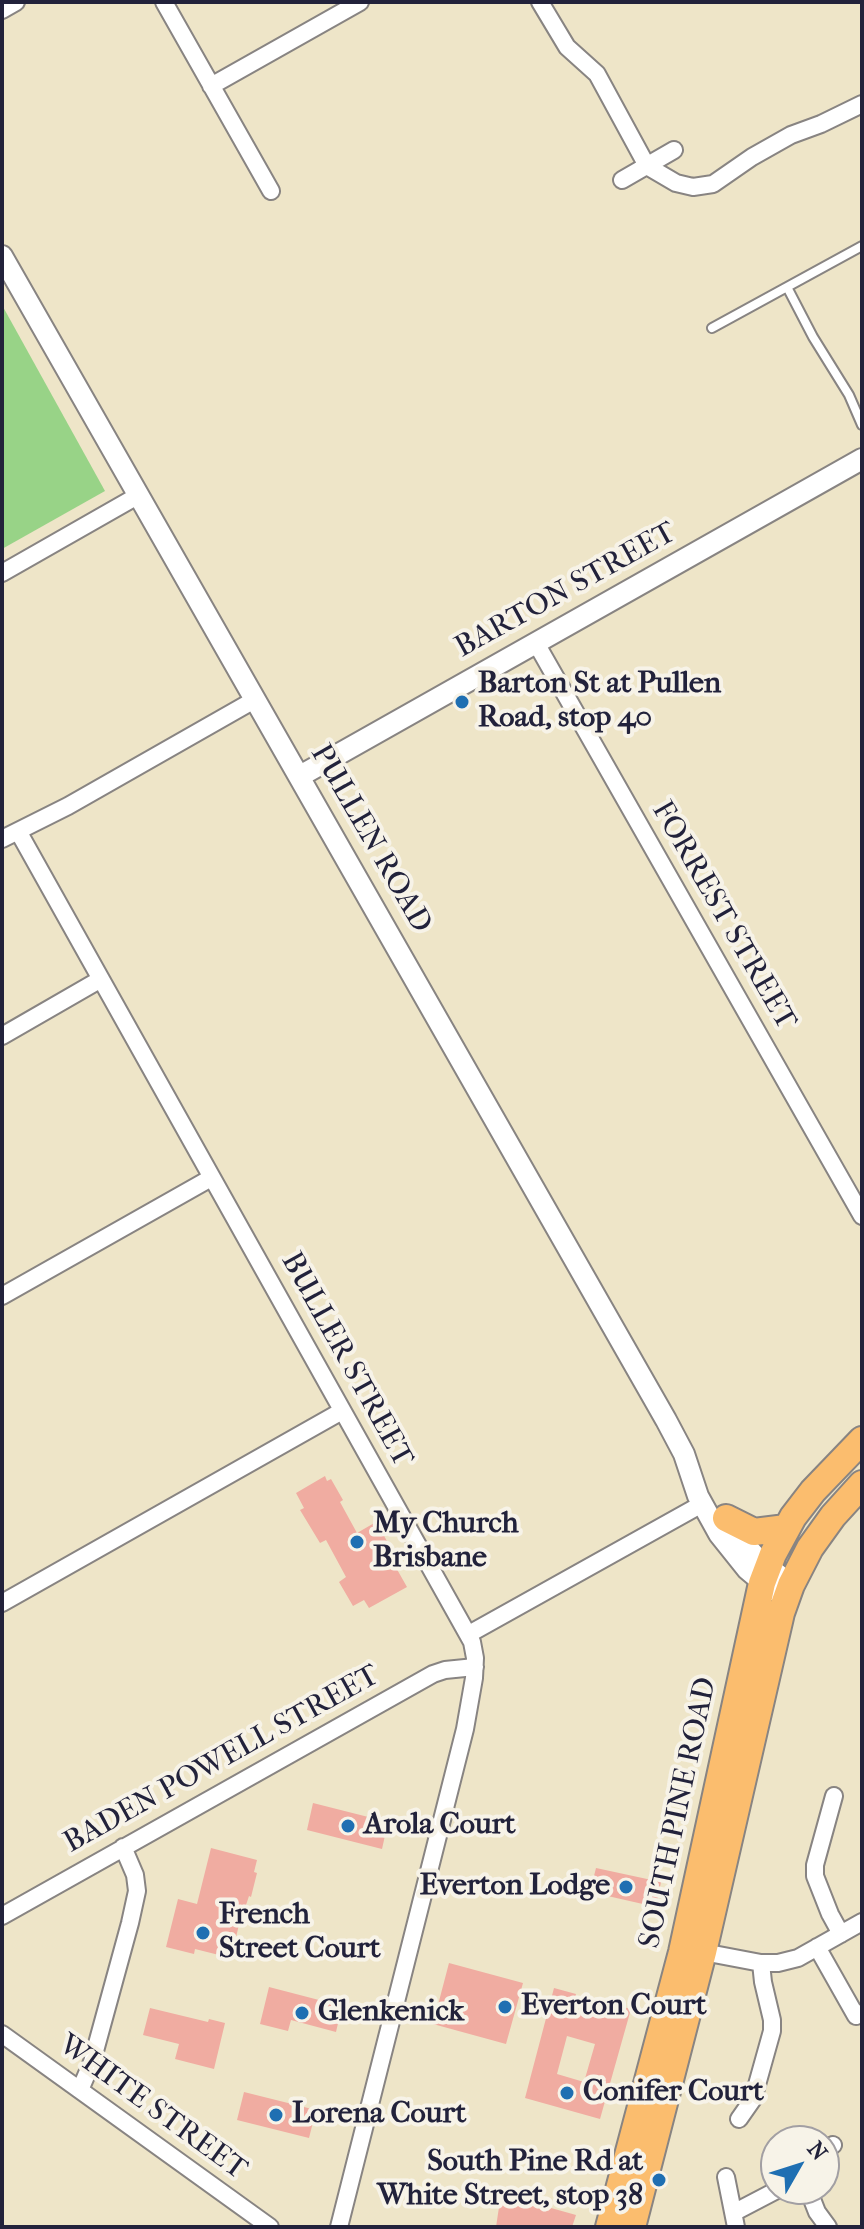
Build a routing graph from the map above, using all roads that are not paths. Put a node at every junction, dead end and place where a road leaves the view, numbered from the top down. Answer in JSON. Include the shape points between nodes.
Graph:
{"nodes":[{"id":1,"x":16,"y":2,"type":"edge"},
{"id":2,"x":164,"y":2,"type":"edge"},
{"id":3,"x":360,"y":2,"type":"edge"},
{"id":4,"x":540,"y":2,"type":"edge"},
{"id":5,"x":2,"y":10,"type":"edge"},
{"id":6,"x":211,"y":86,"type":"junction"},
{"id":7,"x":862,"y":104,"type":"edge"},
{"id":8,"x":674,"y":150,"type":"dead end"},
{"id":9,"x":647,"y":166,"type":"junction"},
{"id":10,"x":622,"y":180,"type":"dead end"},
{"id":11,"x":271,"y":191,"type":"dead end"},
{"id":12,"x":862,"y":246,"type":"edge"},
{"id":13,"x":2,"y":256,"type":"edge"},
{"id":14,"x":787,"y":287,"type":"junction"},
{"id":15,"x":712,"y":328,"type":"dead end"},
{"id":16,"x":862,"y":425,"type":"edge"},
{"id":17,"x":862,"y":459,"type":"edge"},
{"id":18,"x":139,"y":495,"type":"junction"},
{"id":19,"x":2,"y":573,"type":"edge"},
{"id":20,"x":536,"y":643,"type":"junction"},
{"id":21,"x":256,"y":699,"type":"junction"},
{"id":22,"x":300,"y":776,"type":"junction"},
{"id":23,"x":18,"y":831,"type":"junction"},
{"id":24,"x":2,"y":839,"type":"edge"},
{"id":25,"x":101,"y":979,"type":"junction"},
{"id":26,"x":2,"y":1036,"type":"edge"},
{"id":27,"x":211,"y":1178,"type":"junction"},
{"id":28,"x":862,"y":1216,"type":"edge"},
{"id":29,"x":2,"y":1296,"type":"edge"},
{"id":30,"x":342,"y":1411,"type":"junction"},
{"id":31,"x":862,"y":1440,"type":"edge"},
{"id":32,"x":684,"y":1454,"type":"junction"},
{"id":33,"x":862,"y":1484,"type":"edge"},
{"id":34,"x":702,"y":1504,"type":"junction"},
{"id":35,"x":726,"y":1518,"type":"junction"},
{"id":36,"x":786,"y":1528,"type":"junction"},
{"id":37,"x":765,"y":1575,"type":"junction"},
{"id":38,"x":788,"y":1593,"type":"junction"},
{"id":39,"x":2,"y":1603,"type":"edge"},
{"id":40,"x":469,"y":1634,"type":"junction"},
{"id":41,"x":475,"y":1667,"type":"junction"},
{"id":42,"x":834,"y":1796,"type":"dead end"},
{"id":43,"x":123,"y":1847,"type":"junction"},
{"id":44,"x":2,"y":1916,"type":"edge"},
{"id":45,"x":862,"y":1922,"type":"edge"},
{"id":46,"x":841,"y":1934,"type":"junction"},
{"id":47,"x":817,"y":1947,"type":"junction"},
{"id":48,"x":703,"y":1952,"type":"junction"},
{"id":49,"x":761,"y":1963,"type":"junction"},
{"id":50,"x":862,"y":2013,"type":"edge"},
{"id":51,"x":2,"y":2034,"type":"edge"},
{"id":52,"x":80,"y":2090,"type":"junction"},
{"id":53,"x":739,"y":2119,"type":"dead end"},
{"id":54,"x":726,"y":2177,"type":"dead end"},
{"id":55,"x":760,"y":2203,"type":"edge"},
{"id":56,"x":814,"y":2205,"type":"edge"},
{"id":57,"x":736,"y":2220,"type":"edge"},
{"id":58,"x":270,"y":2227,"type":"edge"},
{"id":59,"x":339,"y":2227,"type":"edge"},
{"id":60,"x":609,"y":2227,"type":"edge"},
{"id":61,"x":632,"y":2227,"type":"edge"},
{"id":62,"x":828,"y":2227,"type":"edge"}],
"edges":[{"from":1,"to":5,"type":"street"},
{"from":2,"to":6,"type":"street"},
{"from":3,"to":6,"type":"street"},
{"from":4,"to":9,"type":"street","via":[[567,47],[597,74]]},
{"from":6,"to":11,"type":"street"},
{"from":7,"to":9,"type":"street","via":[[791,135],[713,184],[676,183]]},
{"from":8,"to":9,"type":"street"},
{"from":9,"to":10,"type":"street"},
{"from":12,"to":14,"type":"lane"},
{"from":13,"to":18,"type":"street","name":"PULLEN ROAD"},
{"from":14,"to":15,"type":"lane"},
{"from":14,"to":16,"type":"lane"},
{"from":17,"to":20,"type":"street","name":"BARTON STREET"},
{"from":18,"to":19,"type":"street"},
{"from":18,"to":21,"type":"street","name":"PULLEN ROAD"},
{"from":20,"to":22,"type":"street","name":"BARTON STREET"},
{"from":20,"to":28,"type":"street","name":"FORREST STREET"},
{"from":21,"to":22,"type":"street","name":"PULLEN ROAD"},
{"from":21,"to":23,"type":"street"},
{"from":22,"to":32,"type":"street","name":"PULLEN ROAD"},
{"from":23,"to":24,"type":"street"},
{"from":23,"to":25,"type":"street","name":"BULLER STREET"},
{"from":25,"to":26,"type":"street"},
{"from":25,"to":27,"type":"street","name":"BULLER STREET"},
{"from":27,"to":29,"type":"street"},
{"from":27,"to":30,"type":"street","name":"BULLER STREET"},
{"from":30,"to":39,"type":"street"},
{"from":30,"to":40,"type":"street","name":"BULLER STREET"},
{"from":31,"to":36,"type":"highway","name":"SOUTH PINE ROAD"},
{"from":32,"to":34,"type":"street","name":"PULLEN ROAD"},
{"from":32,"to":35,"type":"street","name":"PULLEN ROAD"},
{"from":33,"to":38,"type":"highway","name":"SOUTH PINE ROAD","via":[[819,1533]]},
{"from":34,"to":37,"type":"street","name":"PULLEN ROAD","via":[[734,1555]]},
{"from":34,"to":40,"type":"street"},
{"from":35,"to":36,"type":"highway","via":[[754,1532]]},
{"from":35,"to":37,"type":"street","name":"PULLEN ROAD"},
{"from":36,"to":37,"type":"highway","name":"SOUTH PINE ROAD"},
{"from":37,"to":38,"type":"street","name":"PULLEN ROAD"},
{"from":37,"to":60,"type":"highway","name":"SOUTH PINE ROAD","via":[[682,1952]]},
{"from":38,"to":48,"type":"highway","name":"SOUTH PINE ROAD"},
{"from":40,"to":41,"type":"street","name":"BULLER STREET"},
{"from":41,"to":43,"type":"street","name":"BADEN POWELL STREET","via":[[439,1671]]},
{"from":41,"to":59,"type":"street","name":"BULLER STREET","via":[[465,1729]]},
{"from":42,"to":46,"type":"street","via":[[815,1876]]},
{"from":43,"to":44,"type":"street","name":"BADEN POWELL STREET"},
{"from":43,"to":52,"type":"street","via":[[137,1891]]},
{"from":45,"to":46,"type":"street"},
{"from":46,"to":47,"type":"street"},
{"from":47,"to":49,"type":"street","via":[[789,1961]]},
{"from":47,"to":50,"type":"street","via":[[856,2016]]},
{"from":48,"to":49,"type":"street"},
{"from":48,"to":61,"type":"highway","name":"SOUTH PINE ROAD"},
{"from":49,"to":53,"type":"street","via":[[772,2031],[753,2099]]},
{"from":51,"to":52,"type":"street","name":"WHITE STREET"},
{"from":52,"to":58,"type":"street","name":"WHITE STREET"},
{"from":54,"to":57,"type":"street"},
{"from":55,"to":57,"type":"street"},
{"from":56,"to":62,"type":"street"}]}
